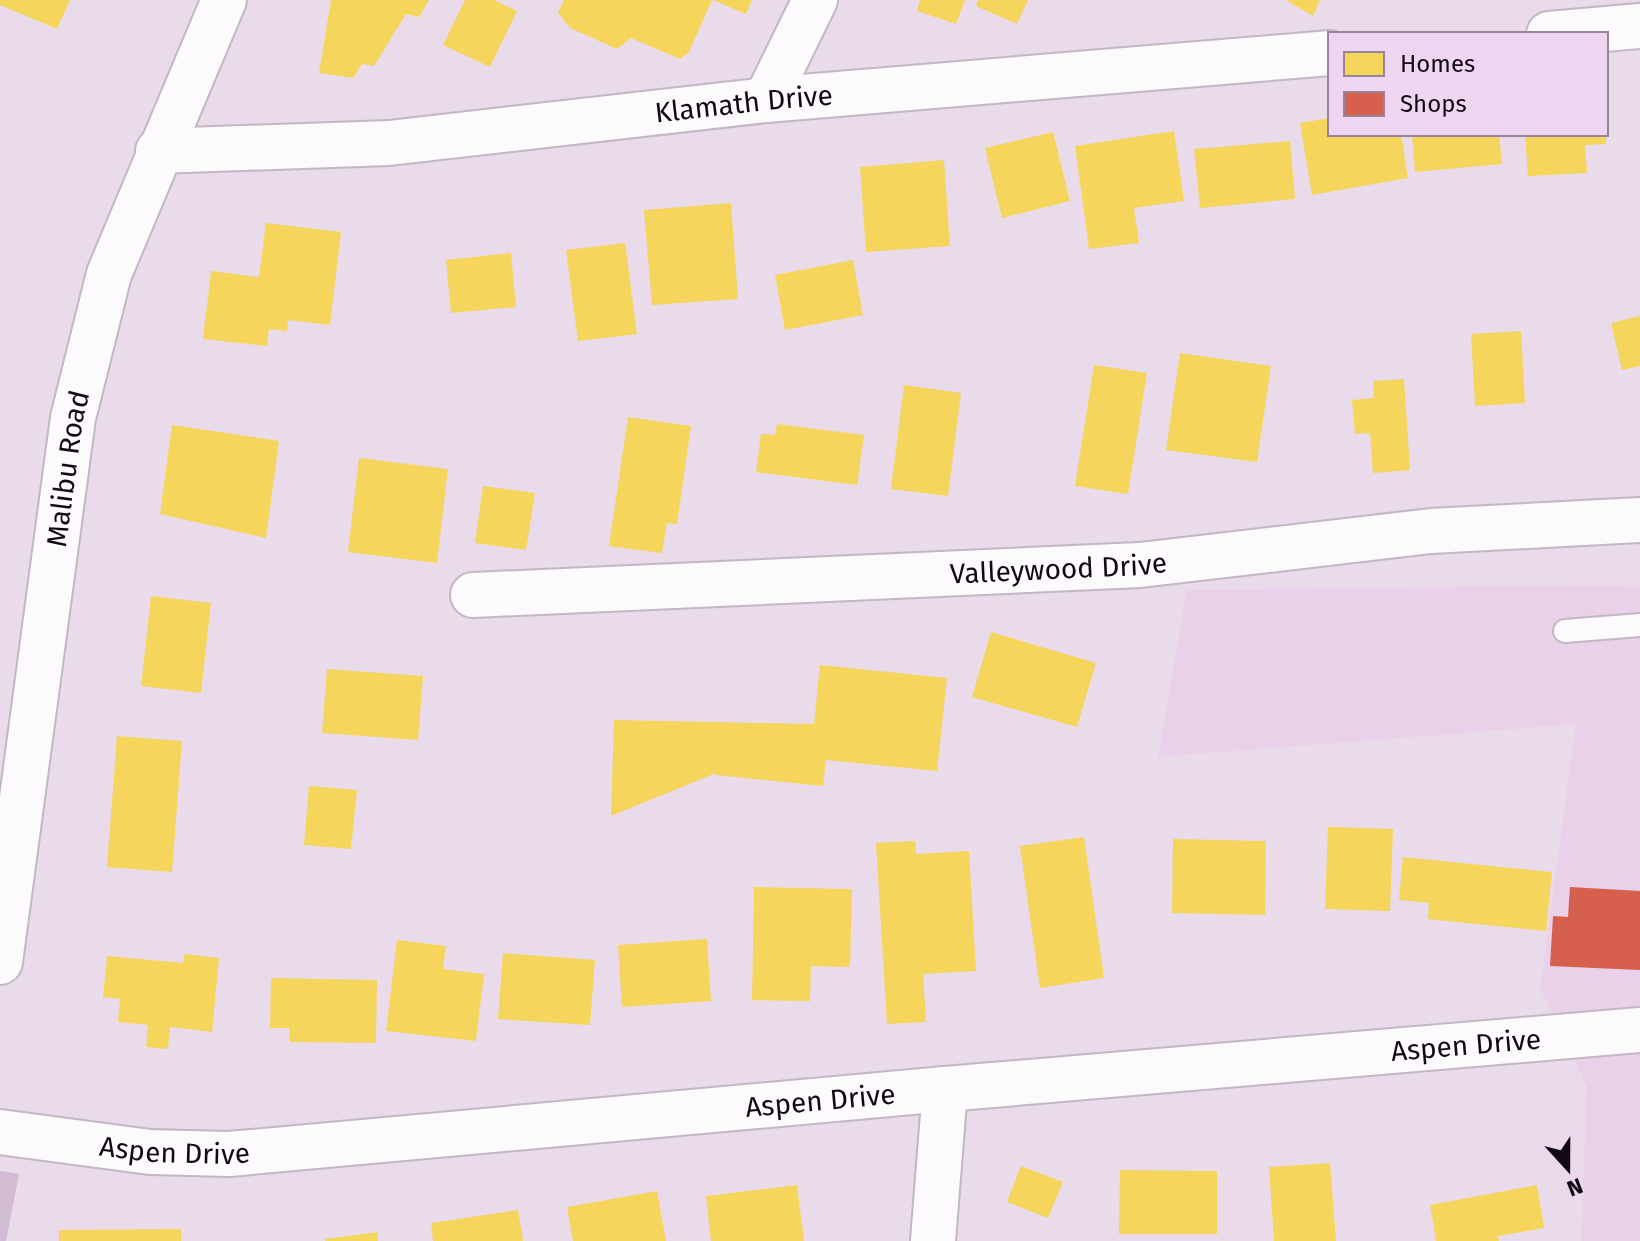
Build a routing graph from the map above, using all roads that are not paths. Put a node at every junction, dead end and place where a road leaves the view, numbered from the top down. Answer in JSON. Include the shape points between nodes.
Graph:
{"nodes":[{"id":1,"x":224,"y":0,"type":"edge"},
{"id":2,"x":815,"y":0,"type":"edge"},
{"id":3,"x":1640,"y":26,"type":"edge"},
{"id":4,"x":1572,"y":32,"type":"edge"},
{"id":5,"x":1328,"y":53,"type":"edge"},
{"id":6,"x":766,"y":100,"type":"junction"},
{"id":7,"x":158,"y":151,"type":"junction"},
{"id":8,"x":1640,"y":520,"type":"edge"},
{"id":9,"x":473,"y":595,"type":"dead end"},
{"id":10,"x":1640,"y":625,"type":"edge"},
{"id":11,"x":1565,"y":631,"type":"dead end"},
{"id":12,"x":0,"y":962,"type":"edge"},
{"id":13,"x":1640,"y":1030,"type":"edge"},
{"id":14,"x":945,"y":1089,"type":"junction"},
{"id":15,"x":0,"y":1132,"type":"edge"},
{"id":16,"x":933,"y":1241,"type":"edge"}],
"edges":[{"from":1,"to":7,"type":"street","name":"Malibu Road"},
{"from":2,"to":6,"type":"street"},
{"from":3,"to":4,"type":"street"},
{"from":5,"to":6,"type":"street","name":"Klamath Drive"},
{"from":6,"to":7,"type":"street","name":"Klamath Drive","via":[[389,143]]},
{"from":7,"to":12,"type":"street","name":"Malibu Road","via":[[109,274],[73,418]]},
{"from":8,"to":9,"type":"street","name":"Valleywood Drive","via":[[1431,531],[1140,565]]},
{"from":10,"to":11,"type":"lane"},
{"from":13,"to":14,"type":"street","name":"Aspen Drive"},
{"from":14,"to":15,"type":"street","name":"Aspen Drive","via":[[229,1154],[150,1152]]},
{"from":14,"to":16,"type":"street"}]}
